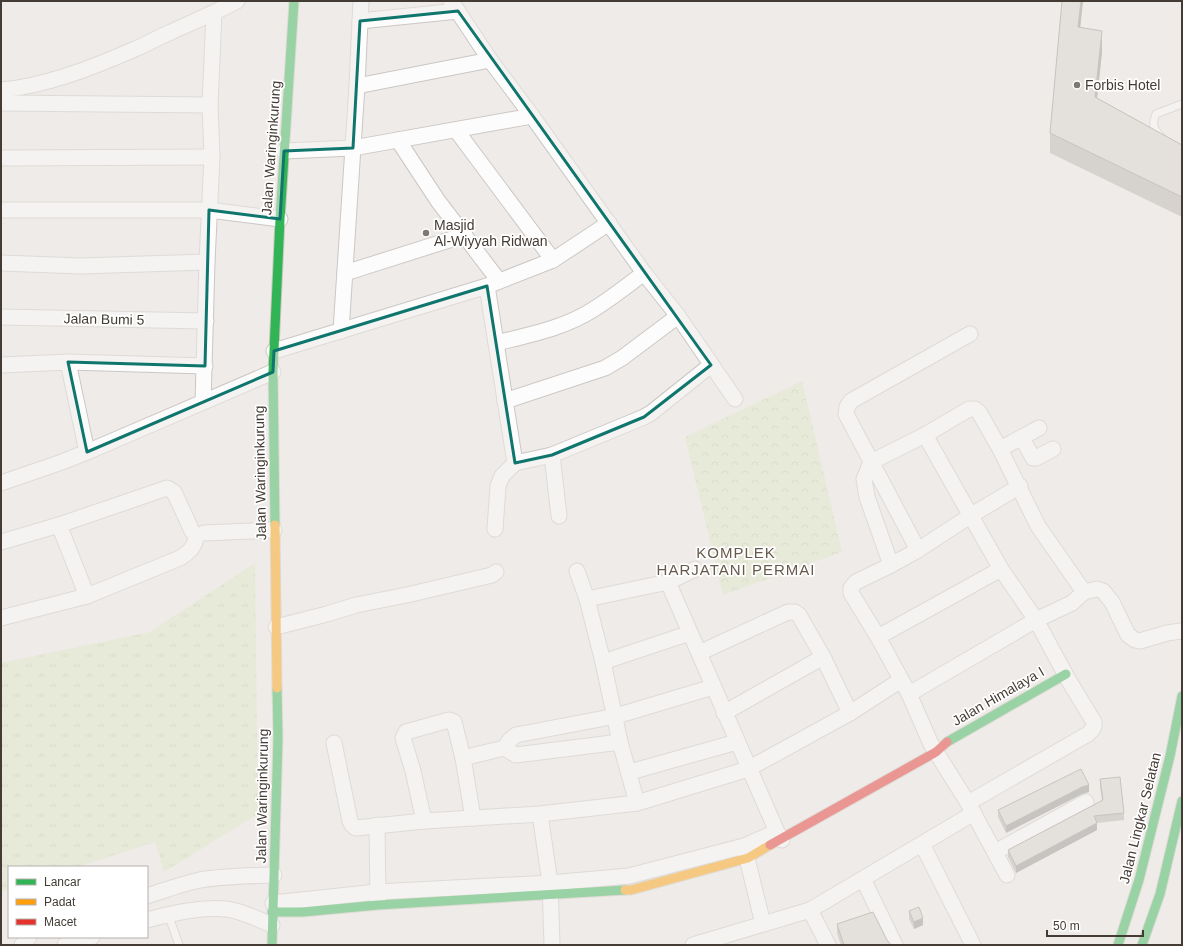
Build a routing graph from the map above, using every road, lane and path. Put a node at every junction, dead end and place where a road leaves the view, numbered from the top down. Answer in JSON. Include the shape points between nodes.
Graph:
{"nodes":[{"id":1,"x":237,"y":1,"type":"edge"},
{"id":2,"x":294,"y":1,"type":"edge"},
{"id":3,"x":361,"y":1,"type":"edge"},
{"id":4,"x":454,"y":6,"type":"edge"},
{"id":5,"x":214,"y":13,"type":"junction"},
{"id":6,"x":360,"y":21,"type":"junction"},
{"id":7,"x":490,"y":60,"type":"junction"},
{"id":8,"x":357,"y":86,"type":"junction"},
{"id":9,"x":1,"y":90,"type":"edge"},
{"id":10,"x":1,"y":103,"type":"edge"},
{"id":11,"x":1182,"y":104,"type":"edge"},
{"id":12,"x":210,"y":105,"type":"junction"},
{"id":13,"x":532,"y":116,"type":"junction"},
{"id":14,"x":456,"y":130,"type":"junction"},
{"id":15,"x":398,"y":140,"type":"junction"},
{"id":16,"x":1170,"y":143,"type":"edge"},
{"id":17,"x":353,"y":148,"type":"junction"},
{"id":18,"x":284,"y":151,"type":"junction"},
{"id":19,"x":212,"y":157,"type":"junction"},
{"id":20,"x":1,"y":158,"type":"edge"},
{"id":21,"x":1,"y":210,"type":"edge"},
{"id":22,"x":210,"y":210,"type":"junction"},
{"id":23,"x":280,"y":219,"type":"junction"},
{"id":24,"x":609,"y":223,"type":"junction"},
{"id":25,"x":465,"y":235,"type":"junction"},
{"id":26,"x":553,"y":260,"type":"junction"},
{"id":27,"x":207,"y":262,"type":"junction"},
{"id":28,"x":1,"y":263,"type":"edge"},
{"id":29,"x":345,"y":273,"type":"junction"},
{"id":30,"x":644,"y":273,"type":"junction"},
{"id":31,"x":493,"y":284,"type":"junction"},
{"id":32,"x":678,"y":316,"type":"junction"},
{"id":33,"x":1,"y":317,"type":"edge"},
{"id":34,"x":206,"y":321,"type":"junction"},
{"id":35,"x":341,"y":331,"type":"junction"},
{"id":36,"x":970,"y":334,"type":"dead end"},
{"id":37,"x":496,"y":343,"type":"junction"},
{"id":38,"x":274,"y":351,"type":"junction"},
{"id":39,"x":68,"y":362,"type":"junction"},
{"id":40,"x":1,"y":365,"type":"edge"},
{"id":41,"x":711,"y":365,"type":"junction"},
{"id":42,"x":204,"y":366,"type":"junction"},
{"id":43,"x":273,"y":372,"type":"junction"},
{"id":44,"x":735,"y":398,"type":"dead end"},
{"id":45,"x":505,"y":401,"type":"junction"},
{"id":46,"x":204,"y":402,"type":"junction"},
{"id":47,"x":1039,"y":428,"type":"dead end"},
{"id":48,"x":925,"y":435,"type":"junction"},
{"id":49,"x":1022,"y":438,"type":"junction"},
{"id":50,"x":1000,"y":449,"type":"junction"},
{"id":51,"x":1054,"y":449,"type":"dead end"},
{"id":52,"x":88,"y":452,"type":"junction"},
{"id":53,"x":552,"y":455,"type":"junction"},
{"id":54,"x":871,"y":462,"type":"junction"},
{"id":55,"x":515,"y":463,"type":"junction"},
{"id":56,"x":1,"y":483,"type":"edge"},
{"id":57,"x":1020,"y":486,"type":"junction"},
{"id":58,"x":559,"y":516,"type":"dead end"},
{"id":59,"x":970,"y":516,"type":"junction"},
{"id":60,"x":59,"y":524,"type":"junction"},
{"id":61,"x":495,"y":529,"type":"dead end"},
{"id":62,"x":274,"y":530,"type":"junction"},
{"id":63,"x":198,"y":534,"type":"junction"},
{"id":64,"x":1,"y":542,"type":"edge"},
{"id":65,"x":918,"y":550,"type":"junction"},
{"id":66,"x":891,"y":565,"type":"junction"},
{"id":67,"x":695,"y":569,"type":"dead end"},
{"id":68,"x":1001,"y":569,"type":"junction"},
{"id":69,"x":577,"y":571,"type":"dead end"},
{"id":70,"x":496,"y":572,"type":"dead end"},
{"id":71,"x":668,"y":582,"type":"junction"},
{"id":72,"x":1084,"y":592,"type":"junction"},
{"id":73,"x":87,"y":596,"type":"junction"},
{"id":74,"x":587,"y":599,"type":"junction"},
{"id":75,"x":1,"y":618,"type":"edge"},
{"id":76,"x":1036,"y":620,"type":"junction"},
{"id":77,"x":276,"y":627,"type":"junction"},
{"id":78,"x":1181,"y":631,"type":"dead end"},
{"id":79,"x":690,"y":634,"type":"junction"},
{"id":80,"x":878,"y":637,"type":"junction"},
{"id":81,"x":698,"y":653,"type":"junction"},
{"id":82,"x":823,"y":657,"type":"junction"},
{"id":83,"x":603,"y":662,"type":"junction"},
{"id":84,"x":1066,"y":674,"type":"junction"},
{"id":85,"x":901,"y":680,"type":"junction"},
{"id":86,"x":713,"y":687,"type":"junction"},
{"id":87,"x":909,"y":694,"type":"junction"},
{"id":88,"x":1182,"y":696,"type":"edge"},
{"id":89,"x":724,"y":713,"type":"junction"},
{"id":90,"x":850,"y":713,"type":"junction"},
{"id":91,"x":616,"y":716,"type":"junction"},
{"id":92,"x":620,"y":742,"type":"junction"},
{"id":93,"x":737,"y":742,"type":"junction"},
{"id":94,"x":334,"y":743,"type":"dead end"},
{"id":95,"x":937,"y":746,"type":"junction"},
{"id":96,"x":504,"y":748,"type":"junction"},
{"id":97,"x":1170,"y":756,"type":"junction"},
{"id":98,"x":463,"y":758,"type":"junction"},
{"id":99,"x":1182,"y":758,"type":"edge"},
{"id":100,"x":748,"y":769,"type":"junction"},
{"id":101,"x":630,"y":772,"type":"junction"},
{"id":102,"x":1086,"y":802,"type":"dead end"},
{"id":103,"x":637,"y":803,"type":"junction"},
{"id":104,"x":1181,"y":807,"type":"edge"},
{"id":105,"x":971,"y":808,"type":"junction"},
{"id":106,"x":540,"y":814,"type":"junction"},
{"id":107,"x":473,"y":818,"type":"junction"},
{"id":108,"x":424,"y":821,"type":"junction"},
{"id":109,"x":377,"y":826,"type":"junction"},
{"id":110,"x":779,"y":836,"type":"junction"},
{"id":111,"x":922,"y":844,"type":"junction"},
{"id":112,"x":746,"y":852,"type":"junction"},
{"id":113,"x":995,"y":852,"type":"junction"},
{"id":114,"x":274,"y":875,"type":"junction"},
{"id":115,"x":1007,"y":875,"type":"dead end"},
{"id":116,"x":863,"y":878,"type":"junction"},
{"id":117,"x":550,"y":888,"type":"junction"},
{"id":118,"x":148,"y":896,"type":"edge"},
{"id":119,"x":378,"y":898,"type":"junction"},
{"id":120,"x":810,"y":910,"type":"junction"},
{"id":121,"x":272,"y":913,"type":"junction"},
{"id":122,"x":168,"y":914,"type":"junction"},
{"id":123,"x":148,"y":920,"type":"edge"},
{"id":124,"x":763,"y":924,"type":"junction"},
{"id":125,"x":89,"y":938,"type":"edge"},
{"id":126,"x":65,"y":945,"type":"edge"},
{"id":127,"x":179,"y":945,"type":"edge"},
{"id":128,"x":272,"y":945,"type":"edge"},
{"id":129,"x":552,"y":945,"type":"edge"},
{"id":130,"x":693,"y":945,"type":"edge"},
{"id":131,"x":828,"y":945,"type":"edge"},
{"id":132,"x":895,"y":945,"type":"edge"},
{"id":133,"x":973,"y":945,"type":"edge"},
{"id":134,"x":1118,"y":945,"type":"edge"},
{"id":135,"x":1142,"y":945,"type":"edge"}],
"edges":[{"from":1,"to":5,"type":"street"},
{"from":2,"to":18,"type":"main road","name":"Jalan Waringinkurung"},
{"from":3,"to":6,"type":"street"},
{"from":4,"to":6,"type":"street"},
{"from":4,"to":7,"type":"street"},
{"from":5,"to":9,"type":"street","via":[[135,49],[61,77],[26,87]]},
{"from":5,"to":12,"type":"street"},
{"from":6,"to":8,"type":"street"},
{"from":7,"to":8,"type":"street"},
{"from":7,"to":13,"type":"street"},
{"from":8,"to":17,"type":"street"},
{"from":10,"to":12,"type":"street"},
{"from":11,"to":16,"type":"lane","via":[[1156,114],[1153,121],[1154,128]]},
{"from":12,"to":19,"type":"street"},
{"from":13,"to":14,"type":"street"},
{"from":13,"to":24,"type":"street"},
{"from":14,"to":15,"type":"street"},
{"from":14,"to":26,"type":"street"},
{"from":15,"to":17,"type":"street"},
{"from":15,"to":25,"type":"street","via":[[438,201]]},
{"from":17,"to":18,"type":"street"},
{"from":17,"to":29,"type":"street"},
{"from":18,"to":23,"type":"main road","name":"Jalan Waringinkurung"},
{"from":19,"to":20,"type":"street"},
{"from":19,"to":22,"type":"street"},
{"from":21,"to":22,"type":"street"},
{"from":22,"to":23,"type":"street"},
{"from":22,"to":27,"type":"street"},
{"from":23,"to":38,"type":"main road","name":"Jalan Waringinkurung"},
{"from":24,"to":26,"type":"street"},
{"from":24,"to":30,"type":"street"},
{"from":25,"to":29,"type":"street"},
{"from":25,"to":31,"type":"street"},
{"from":26,"to":31,"type":"street"},
{"from":27,"to":28,"type":"street","via":[[80,266]]},
{"from":27,"to":34,"type":"street"},
{"from":29,"to":35,"type":"street"},
{"from":30,"to":32,"type":"street"},
{"from":30,"to":37,"type":"street","via":[[594,310],[573,320]]},
{"from":31,"to":35,"type":"street"},
{"from":31,"to":37,"type":"street"},
{"from":32,"to":41,"type":"street"},
{"from":32,"to":45,"type":"street","via":[[605,368]]},
{"from":33,"to":34,"type":"street","name":"Jalan Bumi 5"},
{"from":34,"to":42,"type":"street"},
{"from":35,"to":38,"type":"street"},
{"from":36,"to":54,"type":"street","via":[[851,401],[846,414]]},
{"from":37,"to":45,"type":"street"},
{"from":38,"to":43,"type":"main road","name":"Jalan Waringinkurung"},
{"from":39,"to":40,"type":"street"},
{"from":39,"to":42,"type":"street"},
{"from":39,"to":52,"type":"street"},
{"from":41,"to":44,"type":"street"},
{"from":41,"to":53,"type":"street","via":[[644,418]]},
{"from":42,"to":46,"type":"street"},
{"from":43,"to":46,"type":"street"},
{"from":43,"to":62,"type":"main road","name":"Jalan Waringinkurung"},
{"from":45,"to":55,"type":"street"},
{"from":46,"to":52,"type":"street"},
{"from":47,"to":49,"type":"street"},
{"from":48,"to":50,"type":"street","via":[[970,409],[975,409]]},
{"from":48,"to":54,"type":"street"},
{"from":48,"to":59,"type":"street"},
{"from":49,"to":50,"type":"street"},
{"from":49,"to":51,"type":"street","via":[[1033,458]]},
{"from":50,"to":57,"type":"street"},
{"from":52,"to":56,"type":"street"},
{"from":53,"to":55,"type":"street"},
{"from":53,"to":58,"type":"street"},
{"from":54,"to":65,"type":"street"},
{"from":54,"to":66,"type":"street","via":[[864,479],[867,497]]},
{"from":55,"to":61,"type":"street","via":[[502,476],[498,486]]},
{"from":57,"to":59,"type":"street"},
{"from":57,"to":72,"type":"street","via":[[1038,526]]},
{"from":59,"to":65,"type":"street"},
{"from":59,"to":68,"type":"street"},
{"from":60,"to":63,"type":"street","via":[[167,488],[174,492]]},
{"from":60,"to":64,"type":"street"},
{"from":60,"to":73,"type":"street"},
{"from":62,"to":63,"type":"street"},
{"from":62,"to":77,"type":"main road","name":"Jalan Waringinkurung"},
{"from":63,"to":73,"type":"street","via":[[194,546],[180,558]]},
{"from":65,"to":66,"type":"street"},
{"from":66,"to":80,"type":"street","via":[[856,582],[851,588],[851,593]]},
{"from":67,"to":71,"type":"street"},
{"from":68,"to":76,"type":"street"},
{"from":68,"to":80,"type":"street"},
{"from":69,"to":74,"type":"street"},
{"from":70,"to":77,"type":"street"},
{"from":71,"to":74,"type":"street"},
{"from":71,"to":79,"type":"street"},
{"from":72,"to":76,"type":"street","via":[[1072,603]]},
{"from":72,"to":78,"type":"street","via":[[1097,589],[1103,591],[1112,602],[1128,635],[1135,640]]},
{"from":73,"to":75,"type":"street"},
{"from":74,"to":83,"type":"street"},
{"from":76,"to":84,"type":"street"},
{"from":76,"to":87,"type":"street"},
{"from":77,"to":114,"type":"main road","name":"Jalan Waringinkurung","via":[[278,738]]},
{"from":79,"to":81,"type":"street"},
{"from":79,"to":83,"type":"street"},
{"from":80,"to":85,"type":"street"},
{"from":81,"to":82,"type":"street","via":[[788,612],[795,612]]},
{"from":81,"to":86,"type":"street"},
{"from":82,"to":89,"type":"street"},
{"from":82,"to":90,"type":"street"},
{"from":83,"to":91,"type":"street"},
{"from":84,"to":95,"type":"main road","name":"Jalan Himalaya I"},
{"from":84,"to":105,"type":"street","via":[[1094,722],[1094,728]]},
{"from":85,"to":87,"type":"street"},
{"from":85,"to":90,"type":"street"},
{"from":86,"to":89,"type":"street"},
{"from":86,"to":91,"type":"street"},
{"from":87,"to":95,"type":"street"},
{"from":88,"to":97,"type":"main road","name":"Jalan Lingkar Selatan"},
{"from":89,"to":93,"type":"street"},
{"from":90,"to":100,"type":"street"},
{"from":91,"to":92,"type":"street"},
{"from":91,"to":96,"type":"street","via":[[516,735]]},
{"from":92,"to":96,"type":"street","via":[[516,755]]},
{"from":92,"to":101,"type":"street"},
{"from":93,"to":100,"type":"street"},
{"from":93,"to":101,"type":"street"},
{"from":94,"to":109,"type":"street","via":[[352,825],[356,828]]},
{"from":95,"to":105,"type":"street"},
{"from":95,"to":110,"type":"street"},
{"from":96,"to":98,"type":"street"},
{"from":97,"to":99,"type":"main road"},
{"from":97,"to":134,"type":"main road","name":"Jalan Lingkar Selatan","via":[[1140,880]]},
{"from":98,"to":107,"type":"street"},
{"from":98,"to":108,"type":"street","via":[[452,721],[406,732],[404,735]]},
{"from":100,"to":103,"type":"street"},
{"from":100,"to":110,"type":"street"},
{"from":101,"to":103,"type":"street"},
{"from":102,"to":113,"type":"street"},
{"from":103,"to":106,"type":"street"},
{"from":104,"to":135,"type":"main road","via":[[1160,894]]},
{"from":105,"to":111,"type":"street"},
{"from":105,"to":113,"type":"street"},
{"from":106,"to":107,"type":"street"},
{"from":106,"to":117,"type":"street"},
{"from":107,"to":108,"type":"street"},
{"from":108,"to":109,"type":"street"},
{"from":109,"to":119,"type":"street"},
{"from":110,"to":112,"type":"street"},
{"from":111,"to":116,"type":"street"},
{"from":111,"to":133,"type":"street"},
{"from":112,"to":117,"type":"street","via":[[629,876]]},
{"from":112,"to":124,"type":"street"},
{"from":113,"to":115,"type":"street"},
{"from":114,"to":118,"type":"street","via":[[200,880]]},
{"from":114,"to":121,"type":"main road","name":"Jalan Waringinkurung"},
{"from":116,"to":120,"type":"street"},
{"from":116,"to":132,"type":"street"},
{"from":117,"to":119,"type":"street"},
{"from":117,"to":129,"type":"street"},
{"from":119,"to":121,"type":"street"},
{"from":120,"to":124,"type":"street"},
{"from":120,"to":131,"type":"street"},
{"from":121,"to":122,"type":"street","via":[[247,914],[227,909],[197,909]]},
{"from":121,"to":128,"type":"main road","name":"Jalan Waringinkurung"},
{"from":122,"to":123,"type":"street"},
{"from":122,"to":127,"type":"lane"},
{"from":124,"to":130,"type":"street"},
{"from":125,"to":126,"type":"street"}]}
